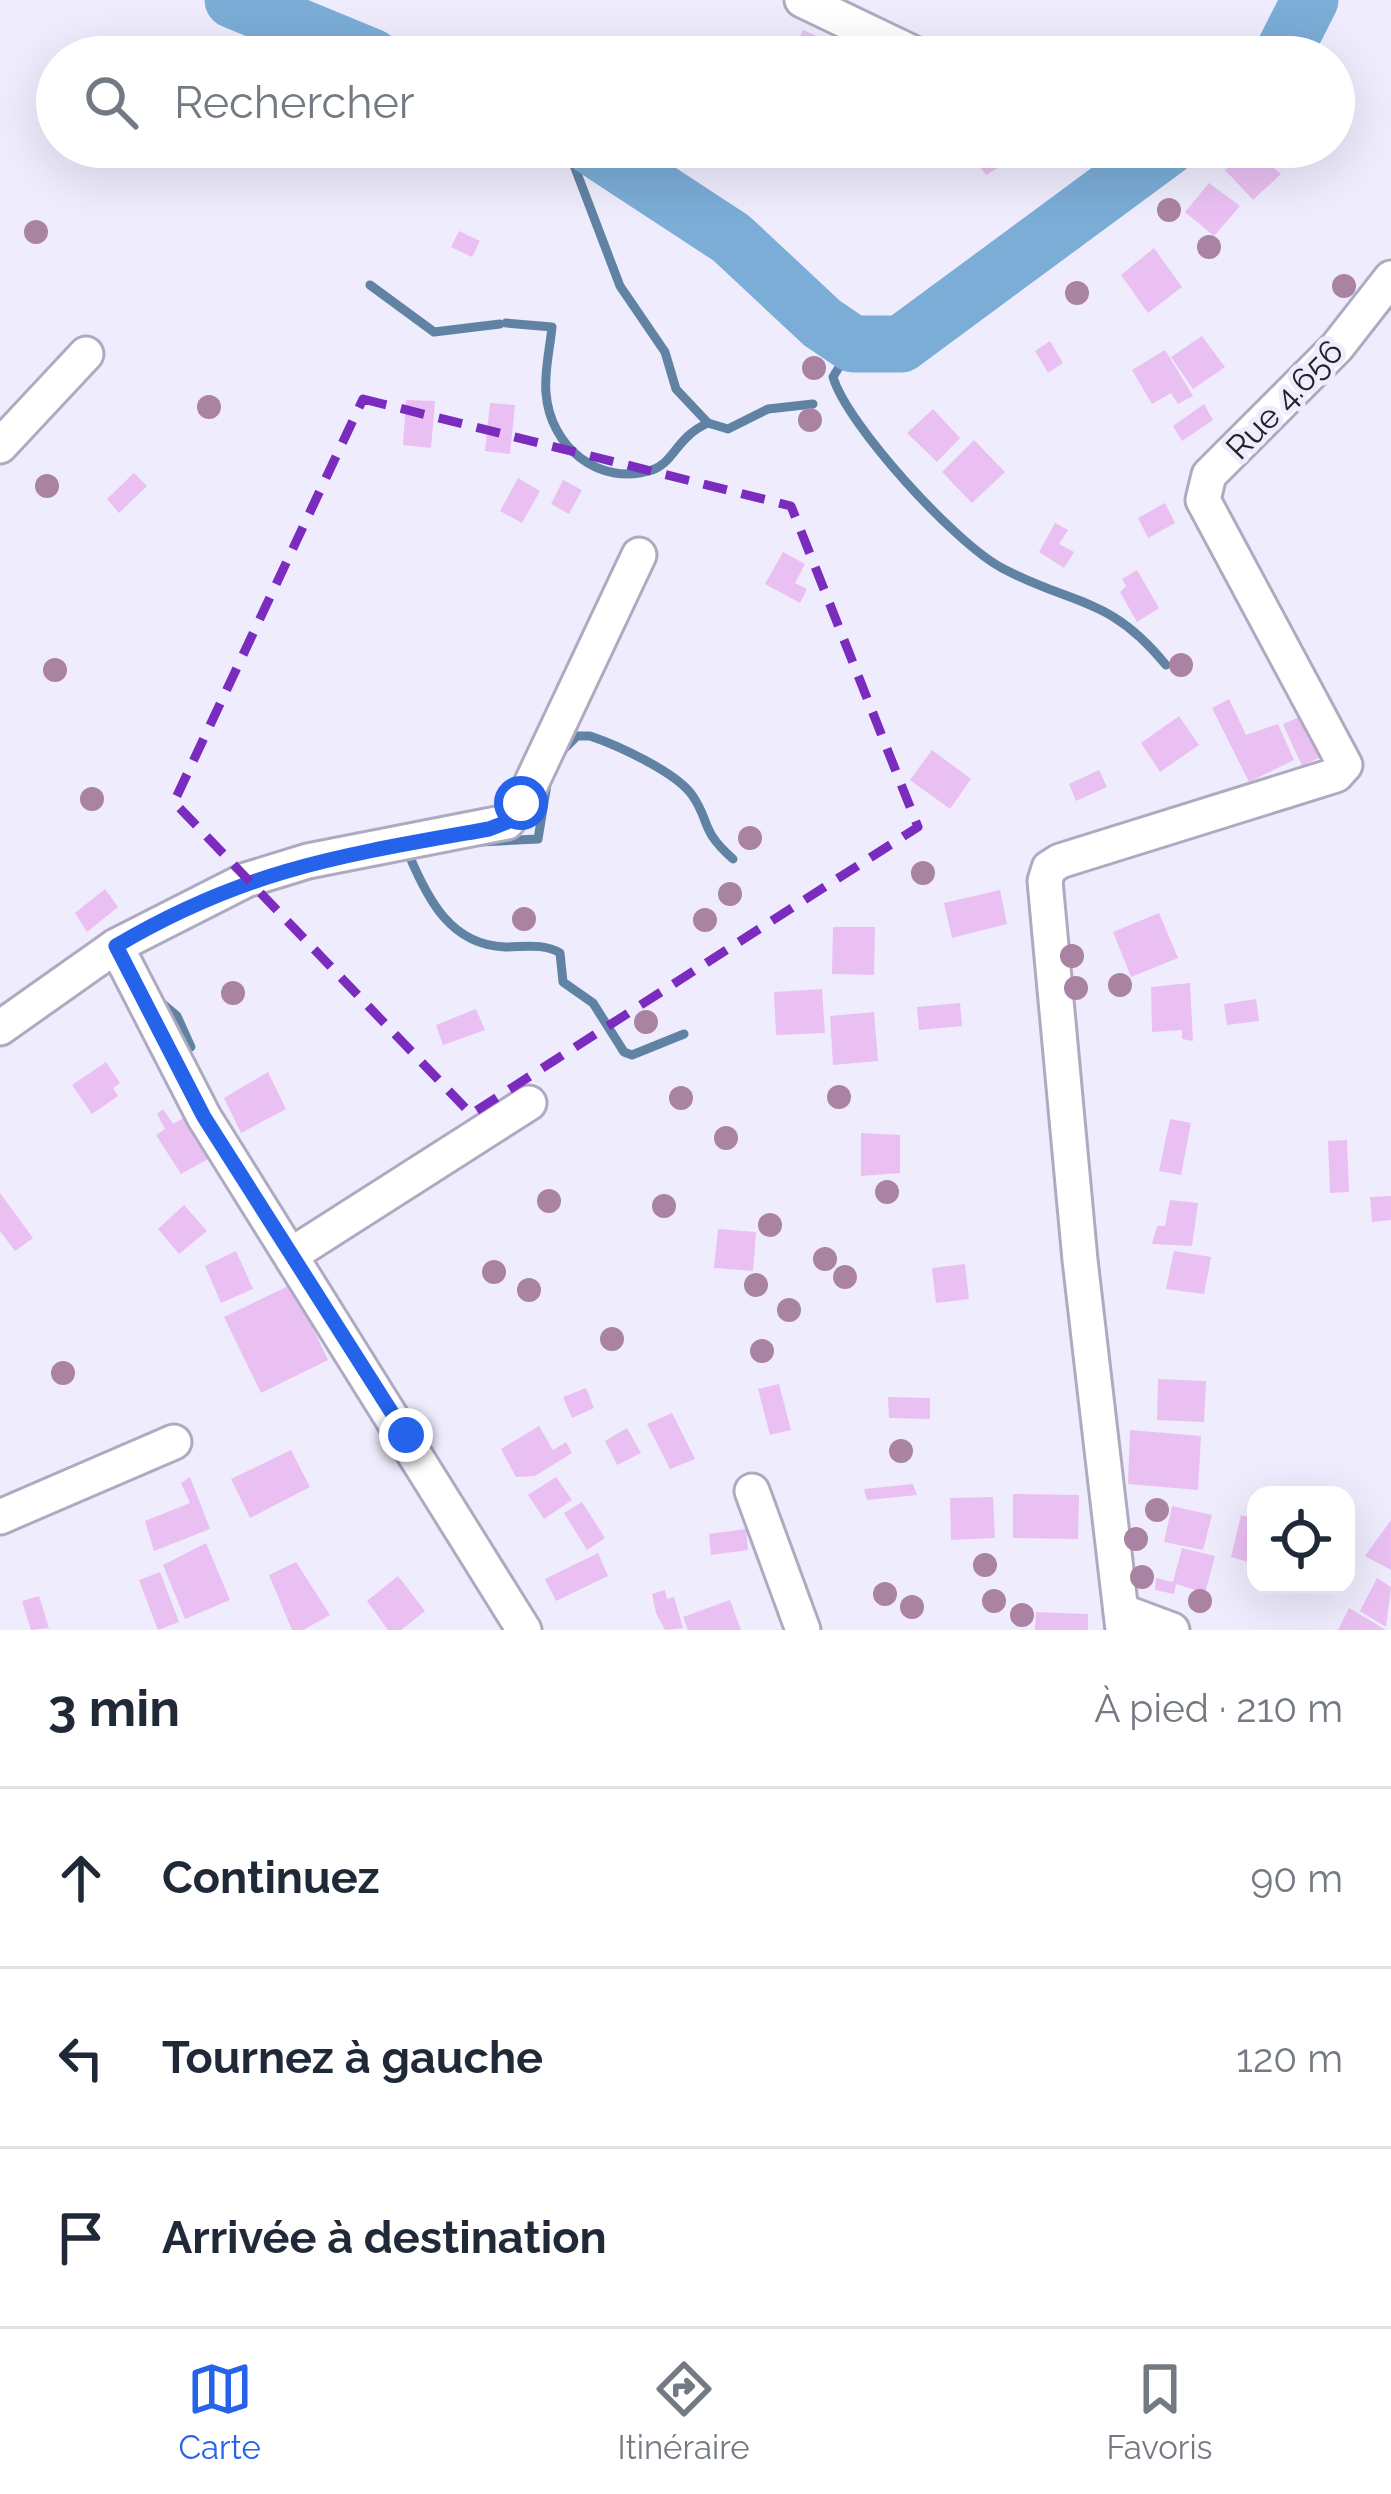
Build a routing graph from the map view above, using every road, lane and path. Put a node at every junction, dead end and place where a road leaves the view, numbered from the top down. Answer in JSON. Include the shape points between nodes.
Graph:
{"nodes":[{"id":1,"x":802,"y":0,"type":"edge"},
{"id":2,"x":877,"y":36,"type":"edge"},
{"id":3,"x":1391,"y":278,"type":"edge"},
{"id":4,"x":86,"y":354,"type":"dead end"},
{"id":5,"x":0,"y":446,"type":"edge"},
{"id":6,"x":639,"y":556,"type":"dead end"},
{"id":7,"x":116,"y":946,"type":"junction"},
{"id":8,"x":0,"y":1028,"type":"edge"},
{"id":9,"x":529,"y":1103,"type":"dead end"},
{"id":10,"x":291,"y":1255,"type":"junction"},
{"id":11,"x":174,"y":1442,"type":"dead end"},
{"id":12,"x":752,"y":1491,"type":"dead end"},
{"id":13,"x":0,"y":1517,"type":"edge"},
{"id":14,"x":1122,"y":1620,"type":"edge"},
{"id":15,"x":524,"y":1630,"type":"edge"},
{"id":16,"x":803,"y":1630,"type":"edge"},
{"id":17,"x":1172,"y":1630,"type":"edge"}],
"edges":[{"from":1,"to":2,"type":"street"},
{"from":3,"to":14,"type":"street","name":"Rue 4.656","via":[[1337,347],[1209,476],[1203,500],[1345,765],[1336,775],[1207,819],[1060,861],[1045,881]]},
{"from":4,"to":5,"type":"street"},
{"from":6,"to":7,"type":"street","via":[[507,822],[246,880]]},
{"from":7,"to":8,"type":"street"},
{"from":7,"to":10,"type":"street","via":[[204,1117]]},
{"from":9,"to":10,"type":"street"},
{"from":10,"to":15,"type":"street"},
{"from":11,"to":13,"type":"street"},
{"from":12,"to":16,"type":"street"},
{"from":14,"to":17,"type":"street"}]}
